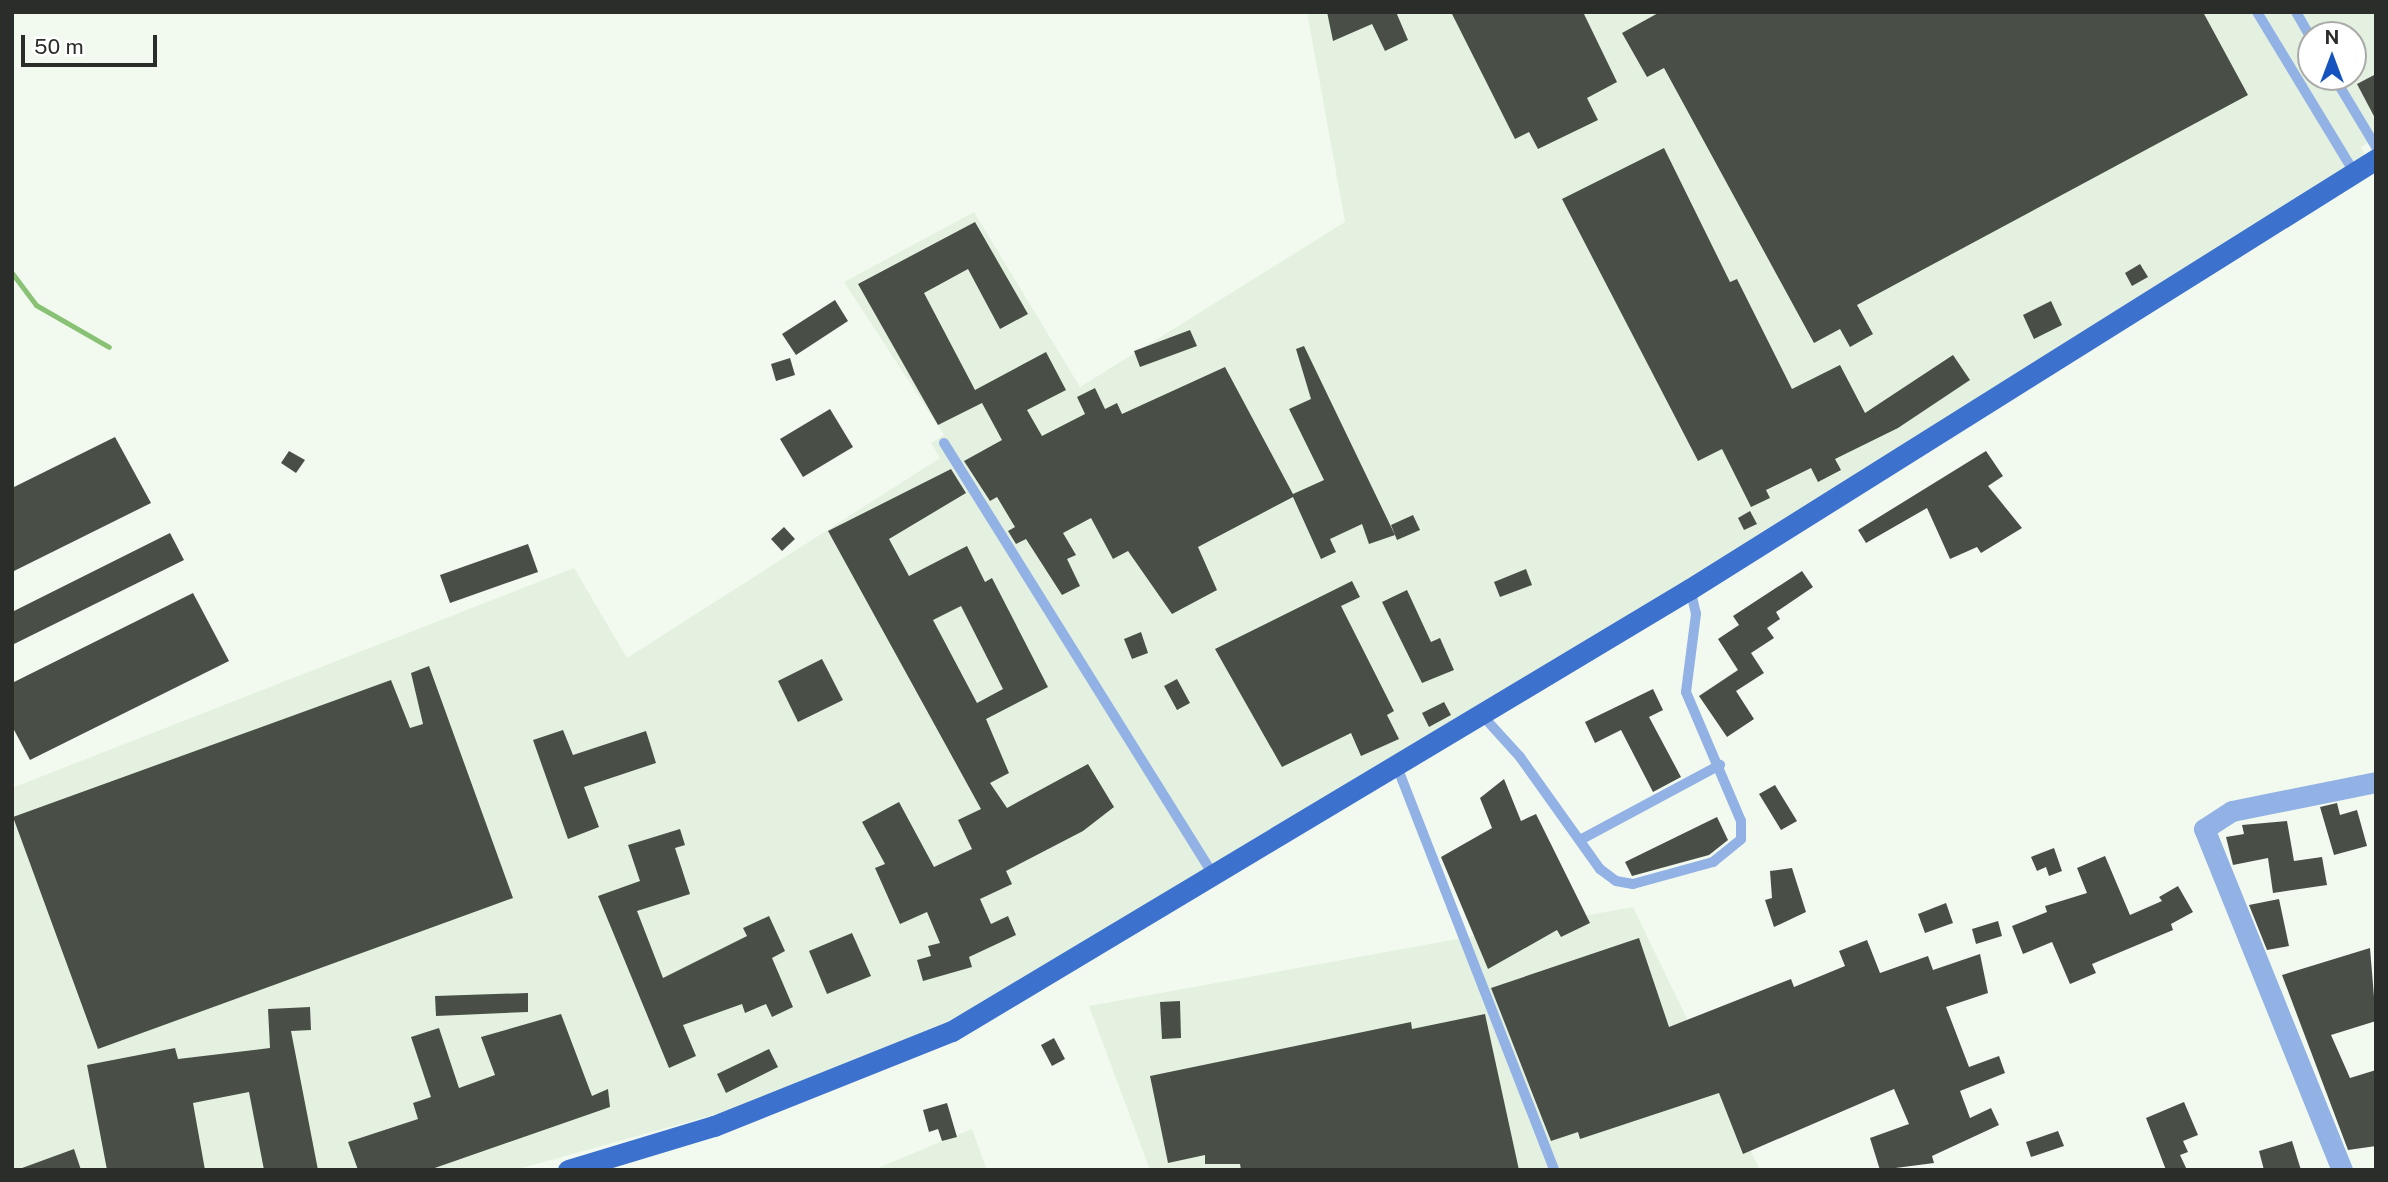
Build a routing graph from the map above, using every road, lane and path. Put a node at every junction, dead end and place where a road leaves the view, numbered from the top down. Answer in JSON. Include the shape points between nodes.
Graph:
{"nodes":[{"id":1,"x":2257,"y":12,"type":"edge"},
{"id":2,"x":2342,"y":91,"type":"edge"},
{"id":3,"x":2376,"y":147,"type":"edge"},
{"id":4,"x":2376,"y":159,"type":"edge"},
{"id":5,"x":2354,"y":172,"type":"junction"},
{"id":6,"x":944,"y":443,"type":"dead end"},
{"id":7,"x":1690,"y":589,"type":"junction"},
{"id":8,"x":1480,"y":714,"type":"junction"},
{"id":9,"x":1396,"y":764,"type":"junction"},
{"id":10,"x":1720,"y":765,"type":"junction"},
{"id":11,"x":2376,"y":782,"type":"edge"},
{"id":12,"x":1580,"y":840,"type":"junction"},
{"id":13,"x":1214,"y":876,"type":"junction"},
{"id":14,"x":568,"y":1170,"type":"edge"},
{"id":15,"x":1554,"y":1170,"type":"edge"},
{"id":16,"x":2343,"y":1170,"type":"edge"}],
"edges":[{"from":1,"to":5,"type":"lane"},
{"from":2,"to":3,"type":"lane"},
{"from":4,"to":5,"type":"main road"},
{"from":5,"to":7,"type":"main road"},
{"from":6,"to":13,"type":"lane"},
{"from":7,"to":8,"type":"main road"},
{"from":7,"to":10,"type":"lane","via":[[1696,614],[1685,692]]},
{"from":8,"to":9,"type":"main road"},
{"from":8,"to":12,"type":"lane"},
{"from":9,"to":13,"type":"main road"},
{"from":9,"to":15,"type":"lane"},
{"from":10,"to":12,"type":"lane"},
{"from":10,"to":12,"type":"lane","via":[[1741,839],[1713,862],[1633,884],[1616,881]]},
{"from":11,"to":16,"type":"street","via":[[2232,811],[2204,829]]},
{"from":13,"to":14,"type":"main road","via":[[952,1031],[714,1126]]}]}
